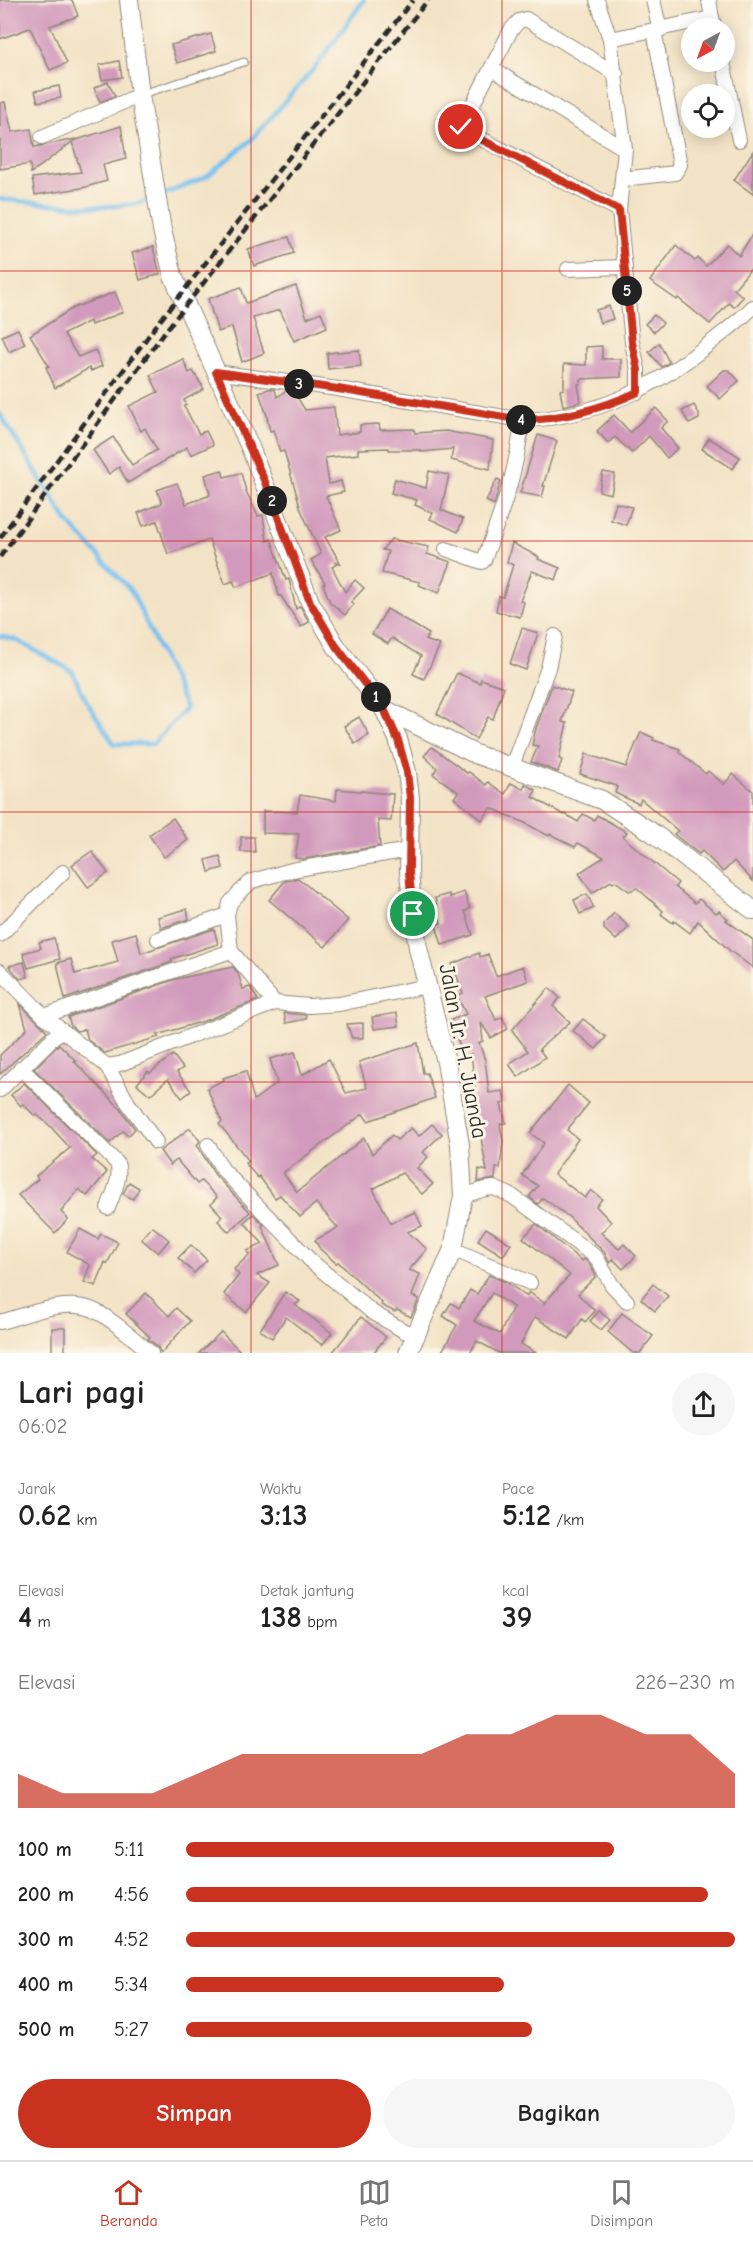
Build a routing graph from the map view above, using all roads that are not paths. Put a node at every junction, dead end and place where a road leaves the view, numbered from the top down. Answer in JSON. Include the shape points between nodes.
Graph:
{"nodes":[{"id":1,"x":129,"y":0,"type":"edge"},
{"id":2,"x":597,"y":0,"type":"edge"},
{"id":3,"x":653,"y":0,"type":"edge"},
{"id":4,"x":709,"y":0,"type":"edge"},
{"id":5,"x":713,"y":18,"type":"edge"},
{"id":6,"x":681,"y":27,"type":"edge"},
{"id":7,"x":657,"y":30,"type":"junction"},
{"id":8,"x":609,"y":39,"type":"junction"},
{"id":9,"x":244,"y":62,"type":"dead end"},
{"id":10,"x":492,"y":69,"type":"junction"},
{"id":11,"x":725,"y":72,"type":"edge"},
{"id":12,"x":616,"y":74,"type":"junction"},
{"id":13,"x":140,"y":95,"type":"junction"},
{"id":14,"x":42,"y":137,"type":"dead end"},
{"id":15,"x":739,"y":140,"type":"dead end"},
{"id":16,"x":625,"y":149,"type":"junction"},
{"id":17,"x":622,"y":179,"type":"junction"},
{"id":18,"x":619,"y":210,"type":"junction"},
{"id":19,"x":625,"y":267,"type":"junction"},
{"id":20,"x":568,"y":269,"type":"dead end"},
{"id":21,"x":753,"y":307,"type":"edge"},
{"id":22,"x":216,"y":372,"type":"junction"},
{"id":23,"x":638,"y":392,"type":"junction"},
{"id":24,"x":522,"y":420,"type":"junction"},
{"id":25,"x":446,"y":549,"type":"dead end"},
{"id":26,"x":555,"y":636,"type":"dead end"},
{"id":27,"x":384,"y":709,"type":"junction"},
{"id":28,"x":511,"y":768,"type":"junction"},
{"id":29,"x":409,"y":850,"type":"junction"},
{"id":30,"x":63,"y":872,"type":"dead end"},
{"id":31,"x":753,"y":910,"type":"edge"},
{"id":32,"x":227,"y":915,"type":"junction"},
{"id":33,"x":0,"y":934,"type":"edge"},
{"id":34,"x":158,"y":939,"type":"dead end"},
{"id":35,"x":231,"y":951,"type":"junction"},
{"id":36,"x":0,"y":971,"type":"edge"},
{"id":37,"x":427,"y":986,"type":"junction"},
{"id":38,"x":275,"y":1003,"type":"junction"},
{"id":39,"x":44,"y":1016,"type":"junction"},
{"id":40,"x":61,"y":1030,"type":"junction"},
{"id":41,"x":107,"y":1066,"type":"junction"},
{"id":42,"x":21,"y":1068,"type":"junction"},
{"id":43,"x":0,"y":1090,"type":"edge"},
{"id":44,"x":156,"y":1143,"type":"dead end"},
{"id":45,"x":208,"y":1145,"type":"dead end"},
{"id":46,"x":463,"y":1196,"type":"junction"},
{"id":47,"x":108,"y":1208,"type":"dead end"},
{"id":48,"x":453,"y":1249,"type":"junction"},
{"id":49,"x":530,"y":1283,"type":"dead end"},
{"id":50,"x":627,"y":1301,"type":"dead end"},
{"id":51,"x":0,"y":1322,"type":"edge"},
{"id":52,"x":417,"y":1334,"type":"junction"},
{"id":53,"x":151,"y":1353,"type":"edge"},
{"id":54,"x":408,"y":1353,"type":"edge"}],
"edges":[{"from":1,"to":13,"type":"street","name":"Jalan Ir. H. Juanda"},
{"from":2,"to":8,"type":"street"},
{"from":3,"to":7,"type":"street"},
{"from":4,"to":5,"type":"street"},
{"from":6,"to":7,"type":"street"},
{"from":7,"to":8,"type":"street"},
{"from":7,"to":17,"type":"street","via":[[680,165],[675,173]]},
{"from":8,"to":12,"type":"street"},
{"from":9,"to":13,"type":"lane"},
{"from":10,"to":12,"type":"street","via":[[515,24],[526,20]]},
{"from":10,"to":16,"type":"street"},
{"from":10,"to":18,"type":"street","via":[[462,128]]},
{"from":11,"to":15,"type":"street"},
{"from":12,"to":16,"type":"street"},
{"from":13,"to":14,"type":"street"},
{"from":13,"to":22,"type":"street","name":"Jalan Ir. H. Juanda","via":[[173,276]]},
{"from":16,"to":17,"type":"street"},
{"from":17,"to":18,"type":"street"},
{"from":18,"to":19,"type":"street"},
{"from":19,"to":20,"type":"street"},
{"from":19,"to":23,"type":"street"},
{"from":21,"to":23,"type":"street","via":[[677,369]]},
{"from":22,"to":24,"type":"street"},
{"from":22,"to":27,"type":"street","name":"Jalan Ir. H. Juanda","via":[[265,482],[310,602],[336,646]]},
{"from":23,"to":24,"type":"street","via":[[579,414]]},
{"from":24,"to":25,"type":"street","via":[[511,487],[484,560]]},
{"from":26,"to":28,"type":"street","via":[[548,668]]},
{"from":27,"to":28,"type":"street"},
{"from":27,"to":29,"type":"street","name":"Jalan Ir. H. Juanda","via":[[407,772]]},
{"from":28,"to":31,"type":"street","via":[[584,793],[622,811]]},
{"from":29,"to":32,"type":"street","via":[[292,870],[252,881],[230,903]]},
{"from":29,"to":37,"type":"street","name":"Jalan Ir. H. Juanda","via":[[413,914]]},
{"from":30,"to":33,"type":"street"},
{"from":32,"to":34,"type":"street"},
{"from":32,"to":35,"type":"street"},
{"from":35,"to":38,"type":"street"},
{"from":35,"to":39,"type":"street"},
{"from":36,"to":39,"type":"street"},
{"from":37,"to":38,"type":"street","via":[[339,1004]]},
{"from":37,"to":46,"type":"street","name":"Jalan Ir. H. Juanda","via":[[446,1062],[460,1145]]},
{"from":38,"to":41,"type":"street"},
{"from":39,"to":40,"type":"street"},
{"from":40,"to":41,"type":"street"},
{"from":40,"to":42,"type":"street"},
{"from":41,"to":44,"type":"street"},
{"from":42,"to":43,"type":"street"},
{"from":42,"to":47,"type":"street","via":[[117,1163],[120,1170]]},
{"from":45,"to":52,"type":"street","via":[[224,1170],[312,1262],[372,1312],[404,1331]]},
{"from":46,"to":48,"type":"street","name":"Jalan Ir. H. Juanda"},
{"from":46,"to":50,"type":"street","via":[[494,1188],[512,1196],[596,1257],[612,1285]]},
{"from":48,"to":49,"type":"street"},
{"from":48,"to":52,"type":"street","name":"Jalan Ir. H. Juanda"},
{"from":51,"to":53,"type":"street","via":[[63,1306],[80,1306],[93,1309]]},
{"from":52,"to":54,"type":"street","name":"Jalan Ir. H. Juanda"}]}
